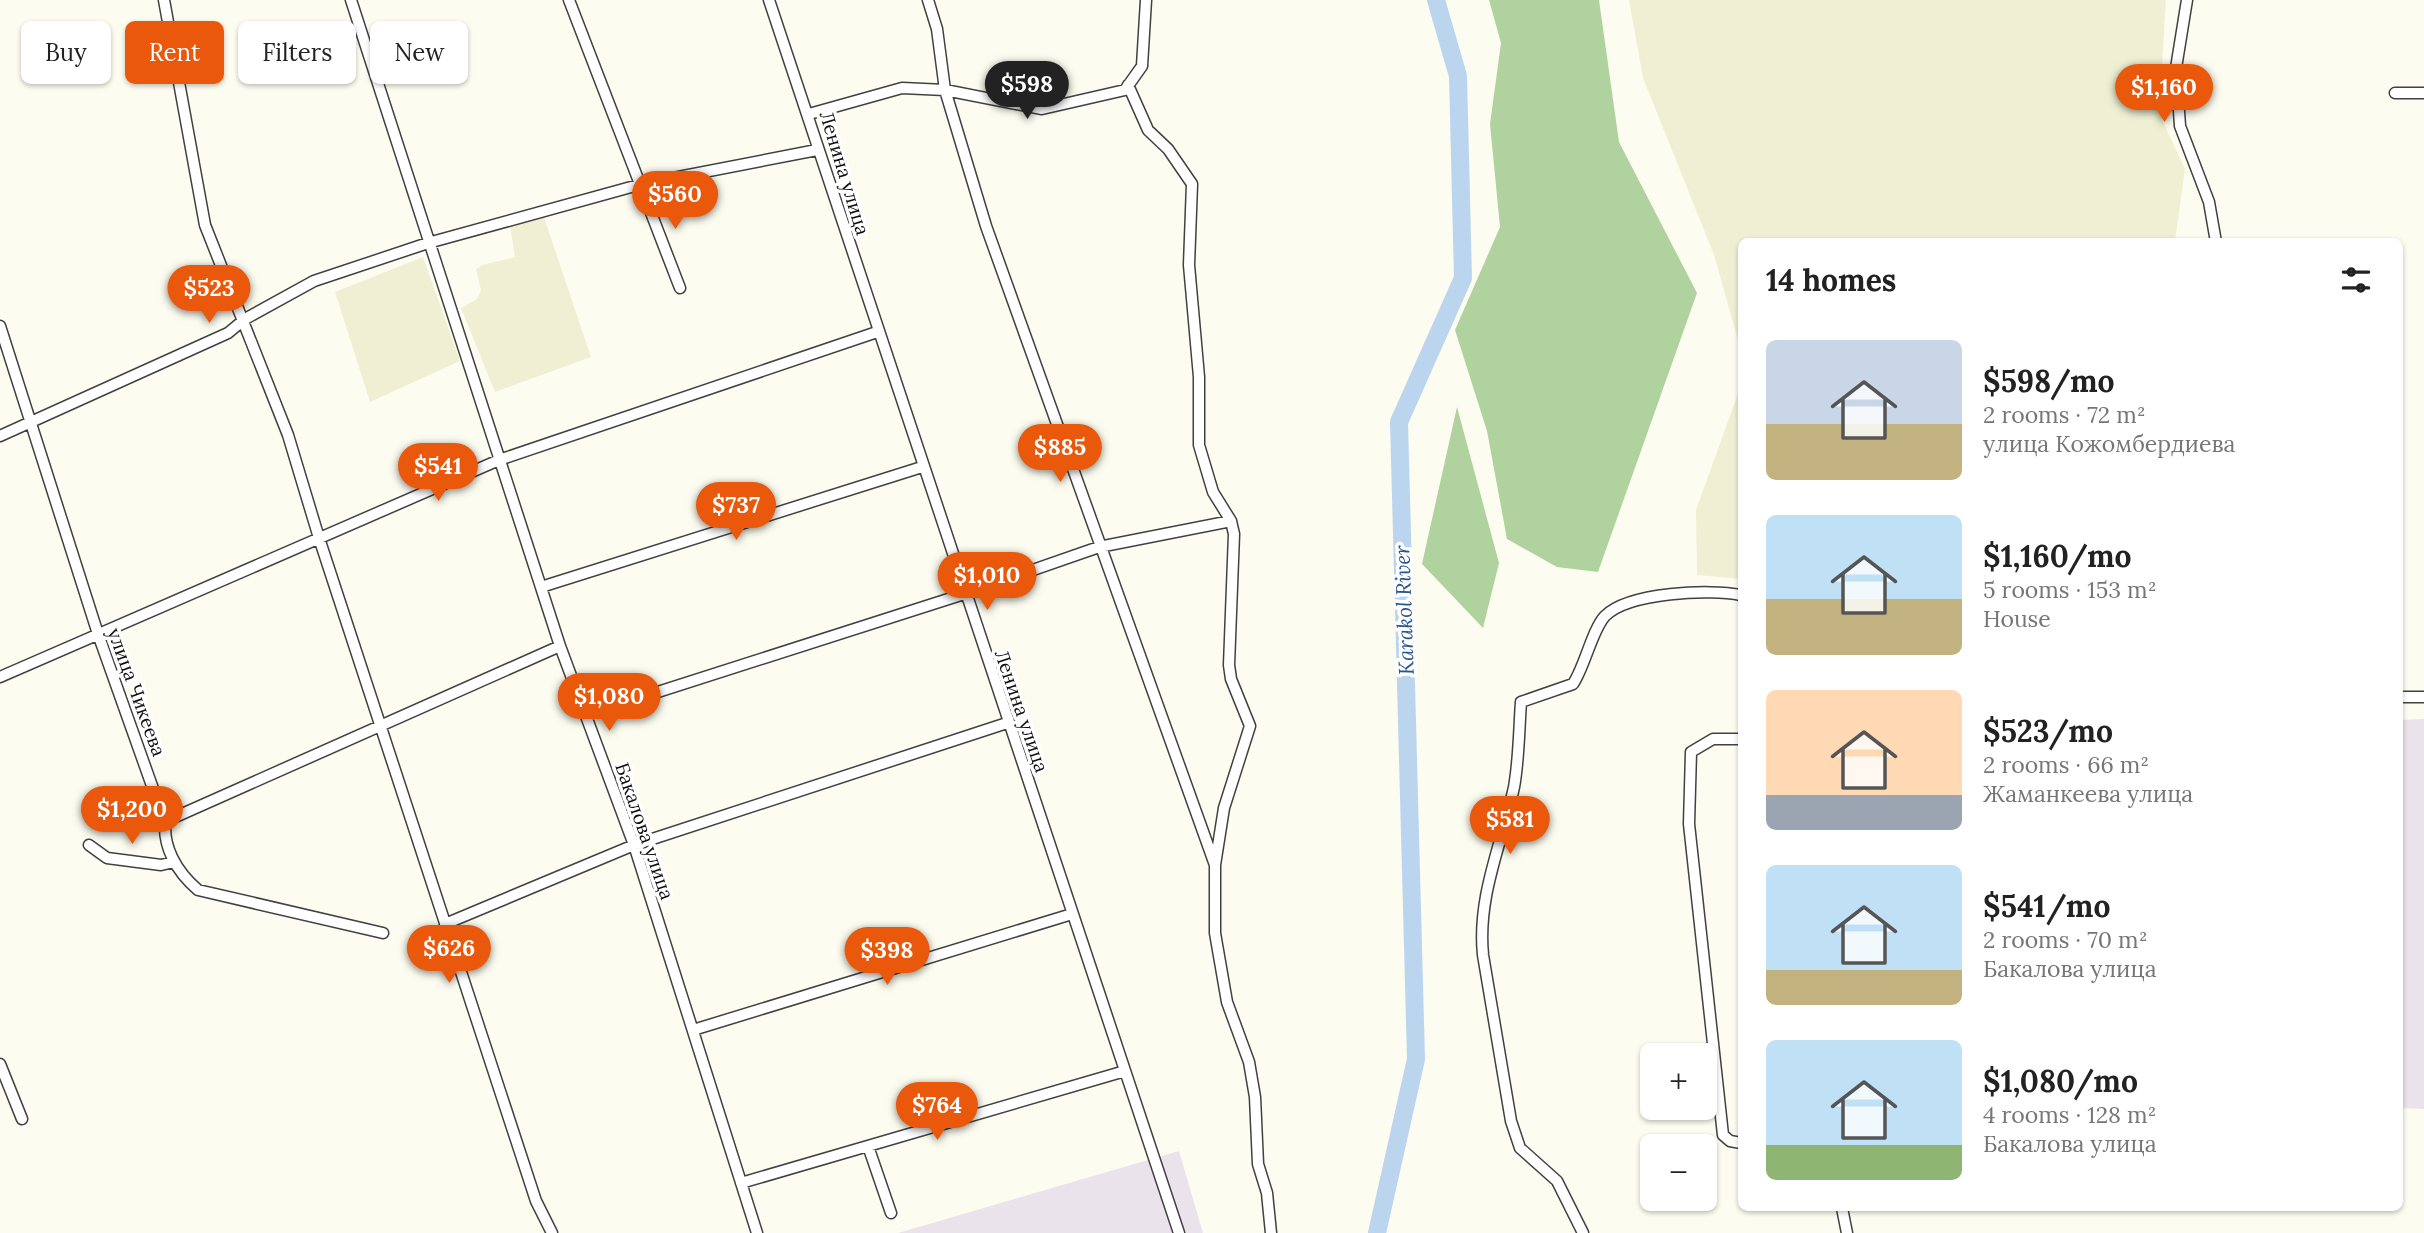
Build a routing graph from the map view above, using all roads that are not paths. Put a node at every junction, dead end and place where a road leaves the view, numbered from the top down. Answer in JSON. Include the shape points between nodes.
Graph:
{"nodes":[{"id":1,"x":164,"y":0,"type":"edge"},
{"id":2,"x":351,"y":0,"type":"edge"},
{"id":3,"x":569,"y":0,"type":"edge"},
{"id":4,"x":769,"y":0,"type":"edge"},
{"id":5,"x":928,"y":0,"type":"edge"},
{"id":6,"x":1146,"y":0,"type":"edge"},
{"id":7,"x":2188,"y":0,"type":"edge"},
{"id":8,"x":1128,"y":86,"type":"junction"},
{"id":9,"x":945,"y":90,"type":"junction"},
{"id":10,"x":2395,"y":93,"type":"dead end"},
{"id":11,"x":2424,"y":93,"type":"edge"},
{"id":12,"x":809,"y":114,"type":"junction"},
{"id":13,"x":817,"y":150,"type":"junction"},
{"id":14,"x":642,"y":184,"type":"junction"},
{"id":15,"x":2215,"y":238,"type":"edge"},
{"id":16,"x":428,"y":243,"type":"junction"},
{"id":17,"x":680,"y":288,"type":"dead end"},
{"id":18,"x":245,"y":319,"type":"junction"},
{"id":19,"x":0,"y":326,"type":"edge"},
{"id":20,"x":877,"y":332,"type":"junction"},
{"id":21,"x":29,"y":423,"type":"junction"},
{"id":22,"x":0,"y":436,"type":"edge"},
{"id":23,"x":499,"y":460,"type":"junction"},
{"id":24,"x":922,"y":467,"type":"junction"},
{"id":25,"x":1231,"y":521,"type":"junction"},
{"id":26,"x":319,"y":538,"type":"junction"},
{"id":27,"x":1099,"y":547,"type":"junction"},
{"id":28,"x":541,"y":587,"type":"junction"},
{"id":29,"x":964,"y":594,"type":"junction"},
{"id":30,"x":1738,"y":595,"type":"edge"},
{"id":31,"x":98,"y":634,"type":"junction"},
{"id":32,"x":560,"y":646,"type":"junction"},
{"id":33,"x":0,"y":677,"type":"edge"},
{"id":34,"x":2403,"y":697,"type":"edge"},
{"id":35,"x":2424,"y":697,"type":"edge"},
{"id":36,"x":586,"y":715,"type":"junction"},
{"id":37,"x":1007,"y":723,"type":"junction"},
{"id":38,"x":380,"y":724,"type":"junction"},
{"id":39,"x":1738,"y":739,"type":"edge"},
{"id":40,"x":166,"y":817,"type":"junction"},
{"id":41,"x":89,"y":845,"type":"dead end"},
{"id":42,"x":634,"y":845,"type":"junction"},
{"id":43,"x":174,"y":862,"type":"junction"},
{"id":44,"x":1215,"y":865,"type":"junction"},
{"id":45,"x":1072,"y":914,"type":"junction"},
{"id":46,"x":445,"y":924,"type":"junction"},
{"id":47,"x":383,"y":933,"type":"dead end"},
{"id":48,"x":693,"y":1030,"type":"junction"},
{"id":49,"x":0,"y":1064,"type":"edge"},
{"id":50,"x":1125,"y":1071,"type":"junction"},
{"id":51,"x":22,"y":1119,"type":"dead end"},
{"id":52,"x":1738,"y":1142,"type":"edge"},
{"id":53,"x":867,"y":1146,"type":"junction"},
{"id":54,"x":741,"y":1183,"type":"junction"},
{"id":55,"x":1843,"y":1211,"type":"edge"},
{"id":56,"x":891,"y":1213,"type":"dead end"},
{"id":57,"x":552,"y":1233,"type":"edge"},
{"id":58,"x":757,"y":1233,"type":"edge"},
{"id":59,"x":1179,"y":1233,"type":"edge"},
{"id":60,"x":1271,"y":1233,"type":"edge"},
{"id":61,"x":1583,"y":1233,"type":"edge"},
{"id":62,"x":1847,"y":1233,"type":"edge"}],
"edges":[{"from":1,"to":18,"type":"street","via":[[205,225]]},
{"from":2,"to":16,"type":"street","name":"Бакалова улица"},
{"from":3,"to":14,"type":"street"},
{"from":4,"to":12,"type":"street","name":"Ленина улица"},
{"from":5,"to":9,"type":"street"},
{"from":6,"to":8,"type":"street","via":[[1142,66]]},
{"from":7,"to":15,"type":"street","via":[[2176,68],[2180,126],[2209,202]]},
{"from":8,"to":9,"type":"street","via":[[1042,109]]},
{"from":8,"to":25,"type":"street","via":[[1148,130],[1168,149],[1192,184],[1189,265],[1199,377],[1199,445],[1213,492]]},
{"from":9,"to":12,"type":"street","via":[[902,88]]},
{"from":9,"to":27,"type":"street","via":[[986,226]]},
{"from":10,"to":11,"type":"street"},
{"from":12,"to":13,"type":"street","name":"Ленина улица"},
{"from":13,"to":14,"type":"street"},
{"from":13,"to":20,"type":"street","name":"Ленина улица"},
{"from":14,"to":16,"type":"street"},
{"from":14,"to":17,"type":"street"},
{"from":16,"to":18,"type":"street","via":[[314,281]]},
{"from":16,"to":23,"type":"street","name":"Бакалова улица"},
{"from":18,"to":21,"type":"street","via":[[228,333]]},
{"from":18,"to":26,"type":"street","via":[[288,435]]},
{"from":19,"to":21,"type":"street","name":"улица Чикеева"},
{"from":20,"to":23,"type":"street"},
{"from":20,"to":24,"type":"street","name":"Ленина улица"},
{"from":21,"to":22,"type":"street"},
{"from":21,"to":31,"type":"street","name":"улица Чикеева"},
{"from":23,"to":26,"type":"street"},
{"from":23,"to":28,"type":"street","name":"Бакалова улица"},
{"from":24,"to":28,"type":"street"},
{"from":24,"to":29,"type":"street","name":"Ленина улица"},
{"from":25,"to":27,"type":"street"},
{"from":25,"to":44,"type":"street","via":[[1235,557],[1229,665],[1250,726],[1224,808]]},
{"from":26,"to":31,"type":"street"},
{"from":26,"to":38,"type":"street"},
{"from":27,"to":29,"type":"street"},
{"from":27,"to":44,"type":"street"},
{"from":28,"to":32,"type":"street","name":"Бакалова улица"},
{"from":29,"to":36,"type":"street"},
{"from":29,"to":37,"type":"street","name":"Ленина улица"},
{"from":30,"to":61,"type":"street","via":[[1683,593],[1616,609],[1604,617],[1573,684],[1521,702],[1514,785],[1485,894],[1483,955],[1511,1121],[1520,1148],[1558,1181]]},
{"from":31,"to":33,"type":"street"},
{"from":31,"to":40,"type":"street","name":"улица Чикеева"},
{"from":32,"to":36,"type":"street","name":"Бакалова улица"},
{"from":32,"to":38,"type":"street"},
{"from":34,"to":35,"type":"street"},
{"from":36,"to":42,"type":"street","name":"Бакалова улица"},
{"from":37,"to":42,"type":"street"},
{"from":37,"to":45,"type":"street","name":"Ленина улица"},
{"from":38,"to":40,"type":"street","via":[[173,818]]},
{"from":38,"to":46,"type":"street"},
{"from":39,"to":52,"type":"street","via":[[1713,739],[1691,752],[1689,784],[1689,824],[1723,1135]]},
{"from":40,"to":43,"type":"street","name":"улица Чикеева","via":[[164,828]]},
{"from":41,"to":43,"type":"street","via":[[107,858],[161,865]]},
{"from":42,"to":46,"type":"street"},
{"from":42,"to":48,"type":"street","name":"Бакалова улица"},
{"from":43,"to":47,"type":"street","via":[[182,877],[198,890]]},
{"from":44,"to":60,"type":"street","via":[[1219,966],[1249,1062],[1258,1164]]},
{"from":45,"to":48,"type":"street"},
{"from":45,"to":50,"type":"street","name":"Ленина улица"},
{"from":46,"to":57,"type":"street","via":[[536,1201]]},
{"from":48,"to":54,"type":"street","name":"Бакалова улица"},
{"from":49,"to":51,"type":"street"},
{"from":50,"to":53,"type":"street"},
{"from":50,"to":59,"type":"street","name":"Ленина улица"},
{"from":53,"to":54,"type":"street"},
{"from":53,"to":56,"type":"street"},
{"from":54,"to":58,"type":"street","name":"Бакалова улица"},
{"from":55,"to":62,"type":"street"}]}
